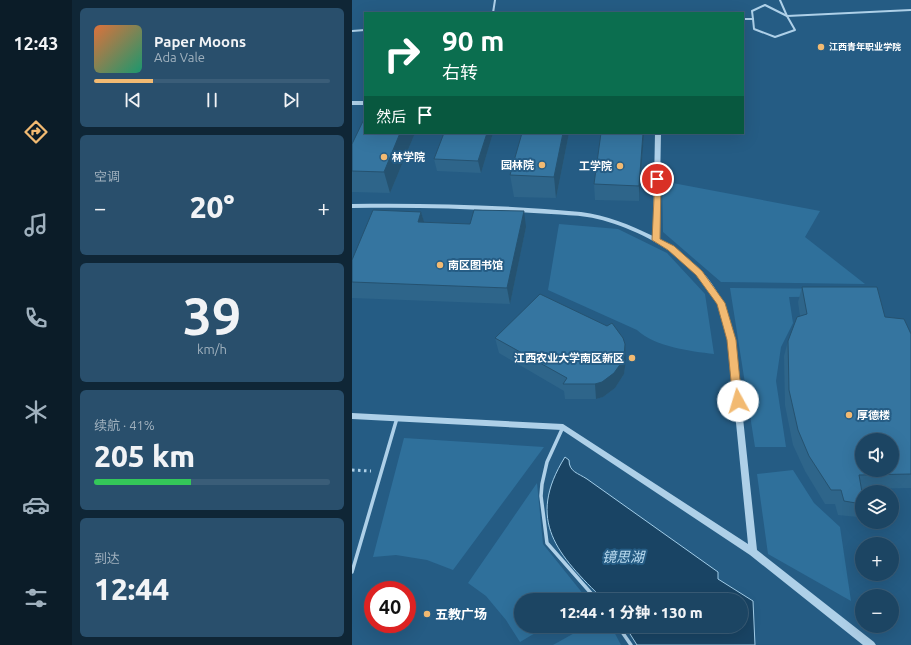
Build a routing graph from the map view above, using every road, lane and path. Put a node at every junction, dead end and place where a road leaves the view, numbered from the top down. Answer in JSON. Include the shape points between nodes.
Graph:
{"nodes":[{"id":1,"x":494,"y":0,"type":"edge"},
{"id":2,"x":780,"y":0,"type":"edge"},
{"id":3,"x":911,"y":10,"type":"edge"},
{"id":4,"x":493,"y":12,"type":"edge"},
{"id":5,"x":787,"y":16,"type":"junction"},
{"id":6,"x":744,"y":19,"type":"edge"},
{"id":7,"x":753,"y":19,"type":"junction"},
{"id":8,"x":352,"y":30,"type":"edge"},
{"id":9,"x":364,"y":30,"type":"edge"},
{"id":10,"x":352,"y":103,"type":"edge"},
{"id":11,"x":364,"y":103,"type":"edge"},
{"id":12,"x":658,"y":134,"type":"edge"},
{"id":13,"x":352,"y":206,"type":"edge"},
{"id":14,"x":656,"y":240,"type":"junction"},
{"id":15,"x":352,"y":416,"type":"edge"},
{"id":16,"x":397,"y":418,"type":"junction"},
{"id":17,"x":563,"y":427,"type":"junction"},
{"id":18,"x":352,"y":470,"type":"edge"},
{"id":19,"x":382,"y":471,"type":"junction"},
{"id":20,"x":753,"y":552,"type":"junction"},
{"id":21,"x":352,"y":572,"type":"edge"},
{"id":22,"x":591,"y":593,"type":"edge"},
{"id":23,"x":623,"y":633,"type":"edge"},
{"id":24,"x":631,"y":645,"type":"edge"},
{"id":25,"x":871,"y":645,"type":"edge"}],
"edges":[{"from":1,"to":4,"type":"lane"},
{"from":2,"to":5,"type":"lane"},
{"from":3,"to":5,"type":"lane"},
{"from":5,"to":7,"type":"lane","via":[[765,5],[752,11]]},
{"from":5,"to":7,"type":"lane","via":[[795,30],[775,37],[754,29]]},
{"from":6,"to":7,"type":"lane"},
{"from":8,"to":9,"type":"lane"},
{"from":10,"to":11,"type":"street"},
{"from":12,"to":14,"type":"street"},
{"from":13,"to":14,"type":"street","via":[[505,208],[593,216],[637,230]]},
{"from":14,"to":20,"type":"street","via":[[671,248],[699,273],[724,310],[731,340]]},
{"from":15,"to":16,"type":"street"},
{"from":16,"to":17,"type":"street"},
{"from":16,"to":19,"type":"lane"},
{"from":17,"to":20,"type":"street"},
{"from":17,"to":22,"type":"lane","via":[[547,462],[542,484],[545,537],[547,543]]},
{"from":18,"to":19,"type":"path"},
{"from":19,"to":21,"type":"lane"},
{"from":20,"to":25,"type":"street"},
{"from":23,"to":24,"type":"lane"}]}
